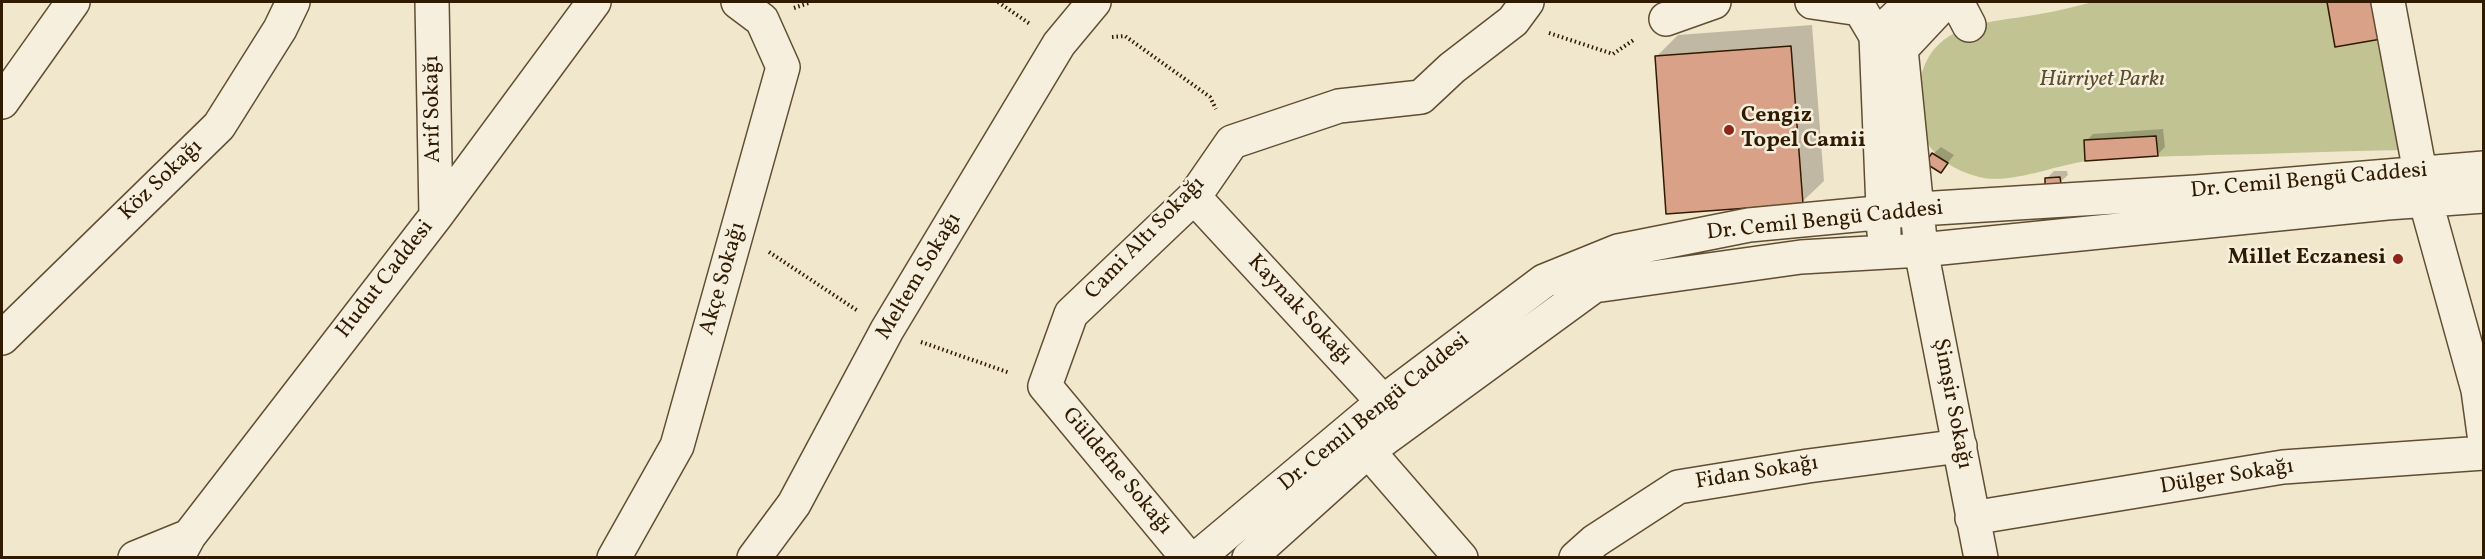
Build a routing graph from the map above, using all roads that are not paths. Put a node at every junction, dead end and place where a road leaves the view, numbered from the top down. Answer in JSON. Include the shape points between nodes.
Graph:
{"nodes":[{"id":1,"x":73,"y":2,"type":"edge"},
{"id":2,"x":293,"y":2,"type":"edge"},
{"id":3,"x":432,"y":2,"type":"edge"},
{"id":4,"x":594,"y":2,"type":"edge"},
{"id":5,"x":738,"y":2,"type":"edge"},
{"id":6,"x":1094,"y":2,"type":"edge"},
{"id":7,"x":1714,"y":2,"type":"edge"},
{"id":8,"x":1812,"y":2,"type":"edge"},
{"id":9,"x":1912,"y":2,"type":"edge"},
{"id":10,"x":1945,"y":2,"type":"edge"},
{"id":11,"x":2388,"y":2,"type":"edge"},
{"id":12,"x":1520,"y":11,"type":"edge"},
{"id":13,"x":1666,"y":19,"type":"road end"},
{"id":14,"x":1889,"y":43,"type":"junction"},
{"id":15,"x":2,"y":102,"type":"edge"},
{"id":16,"x":2484,"y":168,"type":"edge"},
{"id":17,"x":2423,"y":186,"type":"junction"},
{"id":18,"x":2484,"y":196,"type":"edge"},
{"id":19,"x":1194,"y":197,"type":"junction"},
{"id":20,"x":1919,"y":209,"type":"junction"},
{"id":21,"x":1883,"y":213,"type":"junction"},
{"id":22,"x":436,"y":216,"type":"junction"},
{"id":23,"x":1922,"y":250,"type":"junction"},
{"id":24,"x":1885,"y":252,"type":"junction"},
{"id":25,"x":2,"y":338,"type":"edge"},
{"id":26,"x":1045,"y":386,"type":"joint"},
{"id":27,"x":2481,"y":390,"type":"edge"},
{"id":28,"x":1394,"y":414,"type":"junction"},
{"id":29,"x":2484,"y":434,"type":"edge"},
{"id":30,"x":1960,"y":446,"type":"junction"},
{"id":31,"x":1368,"y":451,"type":"junction"},
{"id":32,"x":2484,"y":453,"type":"edge"},
{"id":33,"x":1972,"y":518,"type":"junction"},
{"id":34,"x":183,"y":547,"type":"edge"},
{"id":35,"x":135,"y":558,"type":"edge"},
{"id":36,"x":614,"y":558,"type":"edge"},
{"id":37,"x":754,"y":558,"type":"edge"},
{"id":38,"x":1188,"y":558,"type":"edge"},
{"id":39,"x":1197,"y":558,"type":"edge"},
{"id":40,"x":1249,"y":558,"type":"edge"},
{"id":41,"x":1461,"y":558,"type":"edge"},
{"id":42,"x":1576,"y":558,"type":"edge"},
{"id":43,"x":1981,"y":558,"type":"edge"}],
"edges":[{"from":1,"to":15,"type":"street"},
{"from":2,"to":25,"type":"street","name":"Köz Sokağı","via":[[280,30],[219,126]]},
{"from":3,"to":22,"type":"street","name":"Arif Sokağı"},
{"from":4,"to":22,"type":"street","name":"Hudut Caddesi"},
{"from":5,"to":36,"type":"street","name":"Akçe Sokağı","via":[[762,20],[783,67],[677,446]]},
{"from":6,"to":37,"type":"street","name":"Meltem Sokağı","via":[[1059,44],[887,330],[794,504]]},
{"from":7,"to":13,"type":"street"},
{"from":8,"to":14,"type":"street","via":[[1860,9]]},
{"from":9,"to":14,"type":"street"},
{"from":10,"to":14,"type":"street"},
{"from":11,"to":17,"type":"street"},
{"from":12,"to":19,"type":"street","name":"Cami Altı Sokağı","via":[[1421,97],[1339,106],[1232,142]]},
{"from":14,"to":20,"type":"street","name":"Şimşir Sokağı"},
{"from":14,"to":21,"type":"street"},
{"from":16,"to":17,"type":"street","name":"Dr. Cemil Bengü Caddesi"},
{"from":17,"to":18,"type":"street","name":"Dr. Cemil Bengü Caddesi"},
{"from":17,"to":20,"type":"street","name":"Dr. Cemil Bengü Caddesi"},
{"from":17,"to":23,"type":"street","name":"Dr. Cemil Bengü Caddesi"},
{"from":17,"to":27,"type":"street"},
{"from":19,"to":26,"type":"street","name":"Cami Altı Sokağı","via":[[1071,314]]},
{"from":19,"to":28,"type":"street","name":"Kaynak Sokağı"},
{"from":20,"to":21,"type":"street","name":"Dr. Cemil Bengü Caddesi"},
{"from":20,"to":23,"type":"street","name":"Şimşir Sokağı"},
{"from":21,"to":24,"type":"street"},
{"from":21,"to":28,"type":"street","name":"Dr. Cemil Bengü Caddesi","via":[[1749,225],[1618,251],[1544,281]]},
{"from":22,"to":34,"type":"street","name":"Hudut Caddesi"},
{"from":23,"to":24,"type":"street","name":"Dr. Cemil Bengü Caddesi"},
{"from":23,"to":30,"type":"street","name":"Şimşir Sokağı"},
{"from":24,"to":28,"type":"street","name":"Dr. Cemil Bengü Caddesi","via":[[1802,257],[1594,286]]},
{"from":26,"to":38,"type":"street","name":"Güldefne Sokağı"},
{"from":27,"to":29,"type":"street"},
{"from":28,"to":31,"type":"street","name":"Dr. Cemil Bengü Caddesi"},
{"from":28,"to":39,"type":"street","name":"Dr. Cemil Bengü Caddesi"},
{"from":30,"to":33,"type":"street","name":"Şimşir Sokağı"},
{"from":30,"to":42,"type":"street","name":"Fidan Sokağı","via":[[1678,487],[1595,540]]},
{"from":31,"to":40,"type":"street","name":"Dr. Cemil Bengü Caddesi"},
{"from":31,"to":41,"type":"street"},
{"from":32,"to":33,"type":"street","name":"Dülger Sokağı","via":[[2283,467]]},
{"from":33,"to":43,"type":"street","name":"Şimşir Sokağı"},
{"from":34,"to":35,"type":"street"}]}
